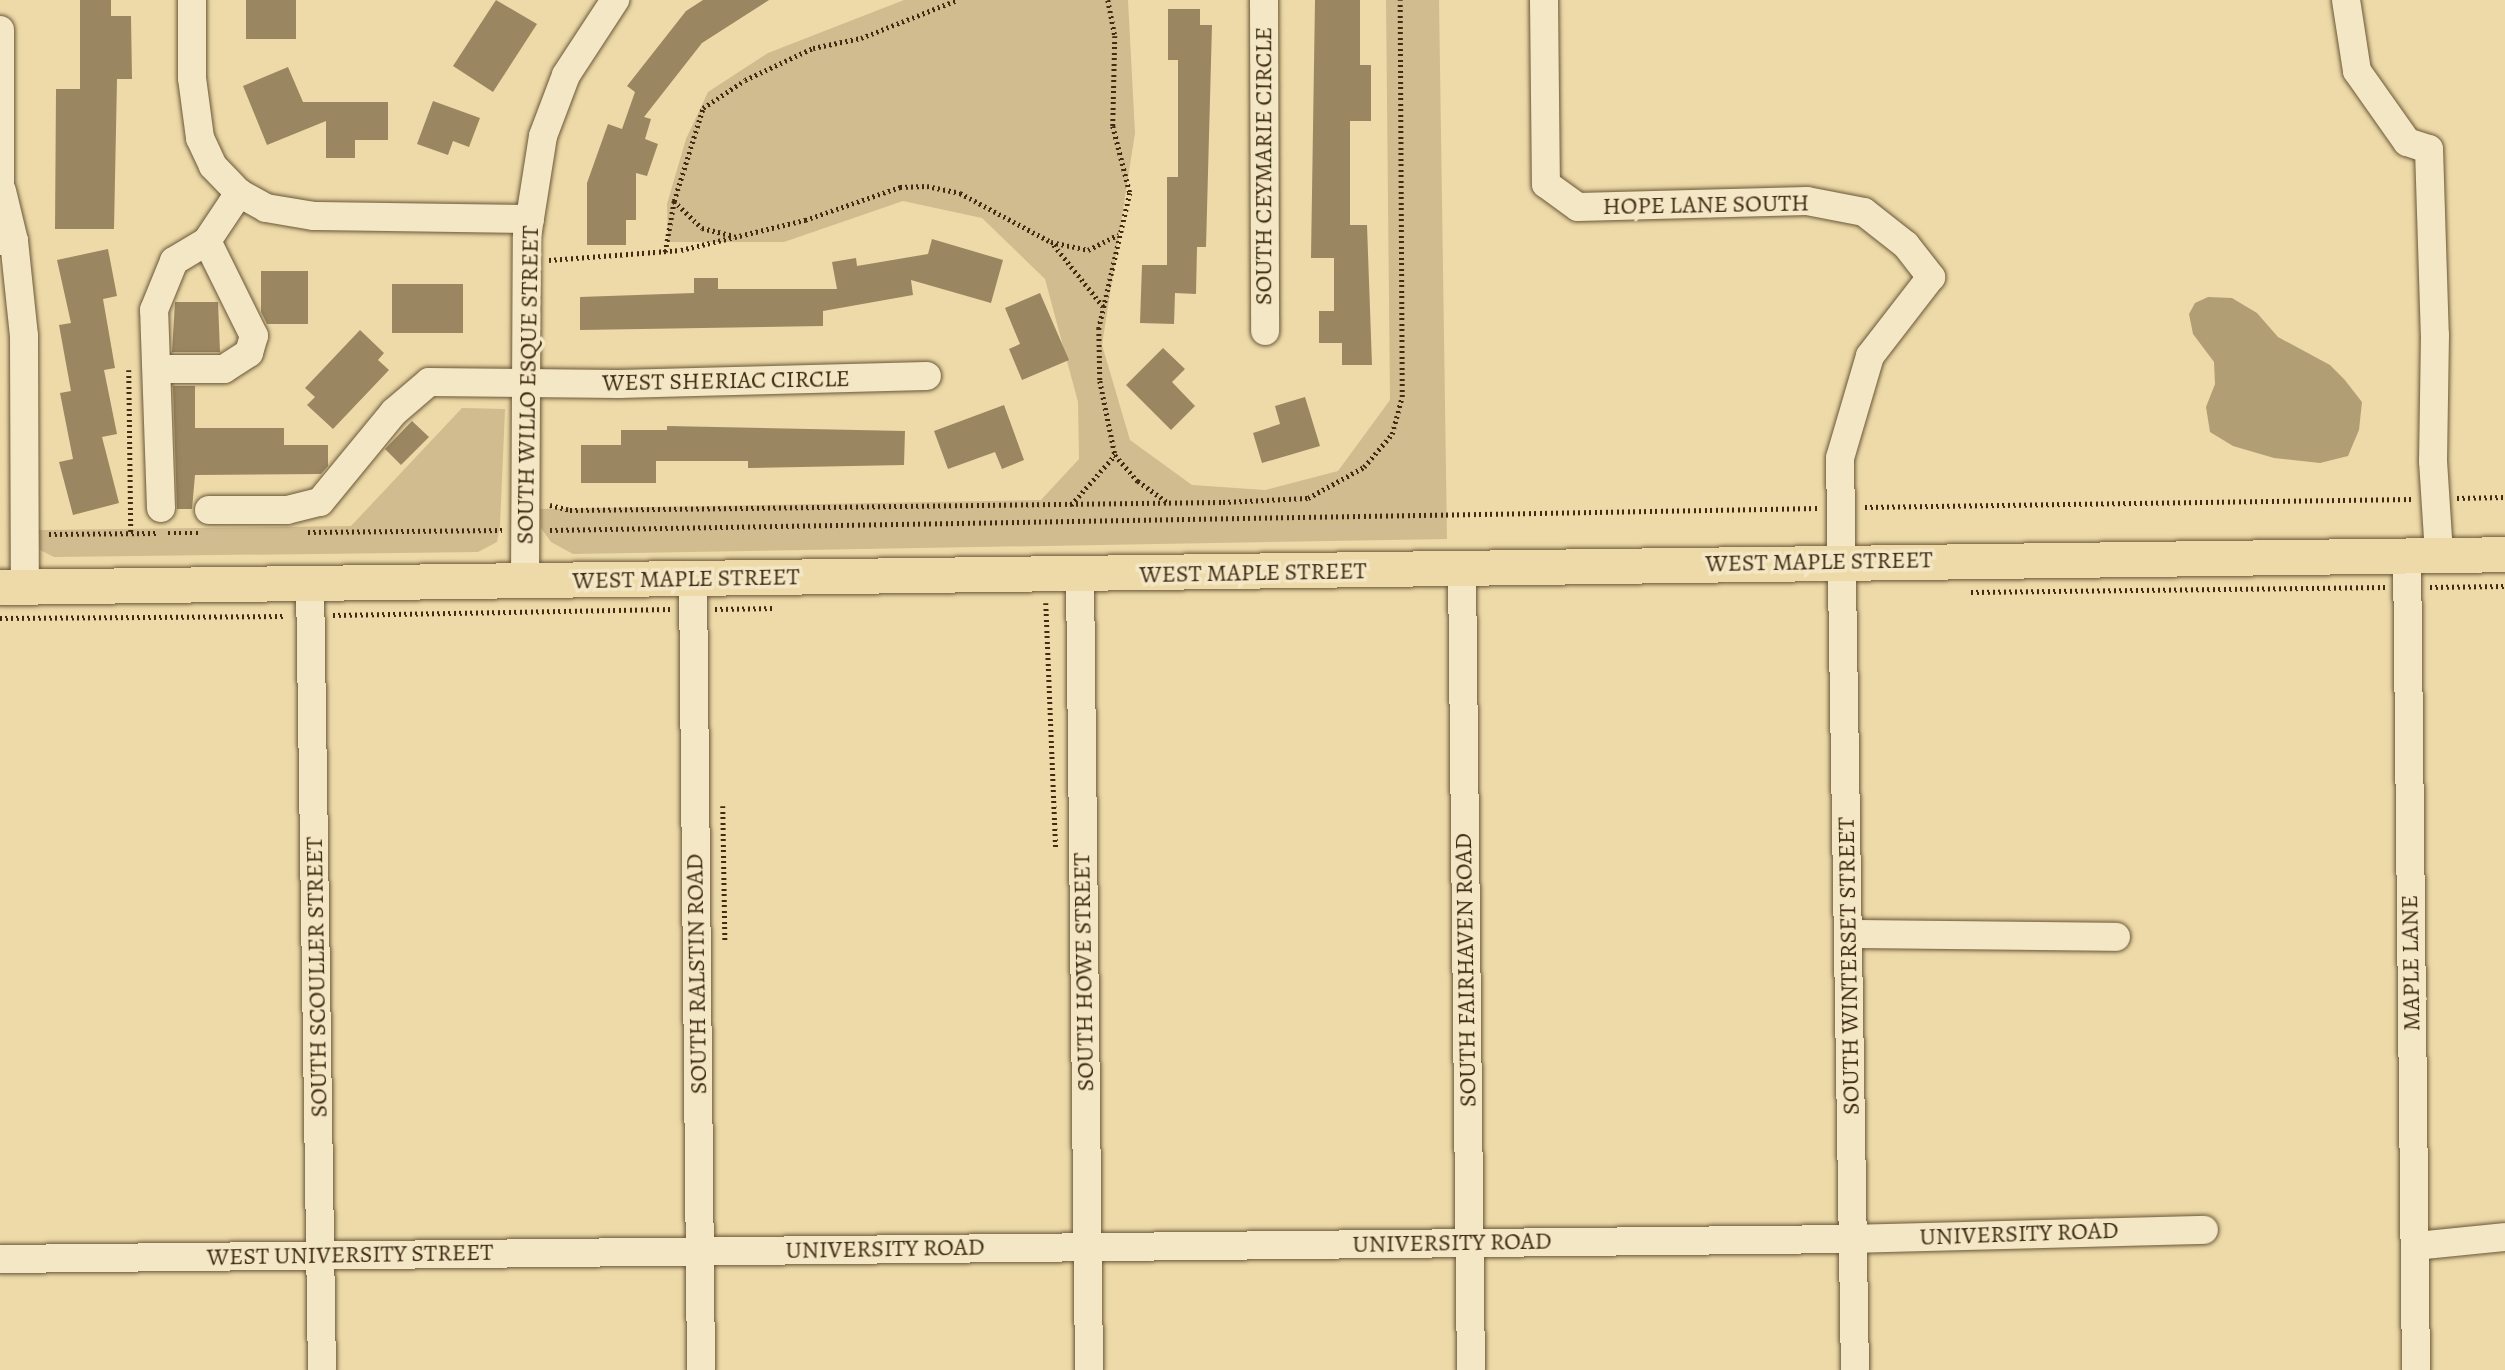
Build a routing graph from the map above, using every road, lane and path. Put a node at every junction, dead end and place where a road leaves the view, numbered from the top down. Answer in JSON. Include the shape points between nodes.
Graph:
{"nodes":[{"id":1,"x":192,"y":0,"type":"edge"},
{"id":2,"x":957,"y":0,"type":"edge"},
{"id":3,"x":1108,"y":0,"type":"edge"},
{"id":4,"x":1264,"y":0,"type":"edge"},
{"id":5,"x":1400,"y":0,"type":"edge"},
{"id":6,"x":1544,"y":0,"type":"edge"},
{"id":7,"x":2346,"y":0,"type":"edge"},
{"id":8,"x":612,"y":1,"type":"edge"},
{"id":9,"x":0,"y":30,"type":"edge"},
{"id":10,"x":1,"y":191,"type":"edge"},
{"id":11,"x":239,"y":193,"type":"junction"},
{"id":12,"x":674,"y":201,"type":"junction"},
{"id":13,"x":530,"y":219,"type":"junction"},
{"id":14,"x":1119,"y":234,"type":"junction"},
{"id":15,"x":735,"y":236,"type":"junction"},
{"id":16,"x":7,"y":241,"type":"edge"},
{"id":17,"x":207,"y":241,"type":"junction"},
{"id":18,"x":1051,"y":242,"type":"junction"},
{"id":19,"x":665,"y":252,"type":"junction"},
{"id":20,"x":545,"y":260,"type":"dead end"},
{"id":21,"x":1103,"y":307,"type":"junction"},
{"id":22,"x":1265,"y":331,"type":"dead end"},
{"id":23,"x":129,"y":366,"type":"dead end"},
{"id":24,"x":157,"y":369,"type":"junction"},
{"id":25,"x":927,"y":376,"type":"dead end"},
{"id":26,"x":525,"y":384,"type":"junction"},
{"id":27,"x":1115,"y":455,"type":"junction"},
{"id":28,"x":2505,"y":498,"type":"edge"},
{"id":29,"x":2436,"y":499,"type":"junction"},
{"id":30,"x":1168,"y":503,"type":"junction"},
{"id":31,"x":548,"y":505,"type":"dead end"},
{"id":32,"x":1070,"y":505,"type":"junction"},
{"id":33,"x":162,"y":508,"type":"dead end"},
{"id":34,"x":1842,"y":508,"type":"junction"},
{"id":35,"x":211,"y":521,"type":"joint"},
{"id":36,"x":525,"y":530,"type":"junction"},
{"id":37,"x":294,"y":532,"type":"dead end"},
{"id":38,"x":131,"y":534,"type":"junction"},
{"id":39,"x":25,"y":535,"type":"junction"},
{"id":40,"x":2505,"y":554,"type":"edge"},
{"id":41,"x":1843,"y":561,"type":"junction"},
{"id":42,"x":2417,"y":566,"type":"junction"},
{"id":43,"x":1462,"y":569,"type":"junction"},
{"id":44,"x":525,"y":581,"type":"junction"},
{"id":45,"x":2505,"y":586,"type":"edge"},
{"id":46,"x":13,"y":587,"type":"edge"},
{"id":47,"x":1080,"y":588,"type":"junction"},
{"id":48,"x":1968,"y":592,"type":"dead end"},
{"id":49,"x":693,"y":594,"type":"junction"},
{"id":50,"x":311,"y":599,"type":"junction"},
{"id":51,"x":1032,"y":603,"type":"dead end"},
{"id":52,"x":1046,"y":603,"type":"junction"},
{"id":53,"x":787,"y":607,"type":"dead end"},
{"id":54,"x":0,"y":618,"type":"edge"},
{"id":55,"x":1056,"y":854,"type":"dead end"},
{"id":56,"x":1849,"y":934,"type":"junction"},
{"id":57,"x":2116,"y":937,"type":"dead end"},
{"id":58,"x":2204,"y":1230,"type":"dead end"},
{"id":59,"x":2505,"y":1237,"type":"edge"},
{"id":60,"x":1853,"y":1239,"type":"junction"},
{"id":61,"x":1469,"y":1243,"type":"junction"},
{"id":62,"x":2416,"y":1246,"type":"junction"},
{"id":63,"x":1088,"y":1247,"type":"junction"},
{"id":64,"x":701,"y":1251,"type":"junction"},
{"id":65,"x":321,"y":1255,"type":"junction"},
{"id":66,"x":0,"y":1259,"type":"edge"},
{"id":67,"x":322,"y":1370,"type":"edge"},
{"id":68,"x":702,"y":1370,"type":"edge"},
{"id":69,"x":1089,"y":1370,"type":"edge"},
{"id":70,"x":1471,"y":1370,"type":"edge"},
{"id":71,"x":1854,"y":1370,"type":"edge"},
{"id":72,"x":2416,"y":1370,"type":"edge"}],
"edges":[{"from":1,"to":11,"type":"street","via":[[192,78],[200,138],[213,166]]},
{"from":2,"to":12,"type":"path","via":[[861,38],[813,48],[745,80],[704,108]]},
{"from":3,"to":14,"type":"path","via":[[1115,36],[1114,126],[1130,193]]},
{"from":4,"to":22,"type":"street","name":"SOUTH CEYMARIE CIRCLE"},
{"from":5,"to":30,"type":"path","via":[[1402,397],[1392,434],[1364,467],[1308,498]]},
{"from":6,"to":34,"type":"street","name":"HOPE LANE SOUTH","via":[[1546,184],[1578,207],[1807,201],[1864,212],[1906,245],[1931,277],[1870,356],[1840,458]]},
{"from":7,"to":29,"type":"street","name":"MAPLE LANE","via":[[2357,71],[2407,142],[2429,149]]},
{"from":8,"to":13,"type":"street","name":"SOUTH WILLO ESQUE STREET","via":[[566,75],[543,136]]},
{"from":9,"to":10,"type":"street"},
{"from":10,"to":16,"type":"street"},
{"from":11,"to":13,"type":"street","via":[[266,208],[314,216]]},
{"from":11,"to":17,"type":"street"},
{"from":12,"to":15,"type":"path","via":[[702,228]]},
{"from":12,"to":19,"type":"path"},
{"from":13,"to":26,"type":"street","name":"SOUTH WILLO ESQUE STREET"},
{"from":14,"to":18,"type":"path","via":[[1088,250]]},
{"from":14,"to":21,"type":"path"},
{"from":15,"to":18,"type":"path","via":[[806,220],[900,187],[927,186],[960,193]]},
{"from":15,"to":19,"type":"path"},
{"from":16,"to":39,"type":"street","via":[[24,336]]},
{"from":17,"to":24,"type":"street","via":[[174,261],[154,310]]},
{"from":17,"to":24,"type":"street","via":[[254,336],[249,353],[224,369]]},
{"from":18,"to":21,"type":"path"},
{"from":19,"to":20,"type":"path"},
{"from":21,"to":27,"type":"path","via":[[1100,380]]},
{"from":23,"to":38,"type":"path"},
{"from":24,"to":33,"type":"street"},
{"from":25,"to":26,"type":"street","name":"WEST SHERIAC CIRCLE"},
{"from":26,"to":35,"type":"street","name":"WEST SHERIAC CIRCLE","via":[[429,382],[394,412],[320,502]]},
{"from":26,"to":36,"type":"street","name":"SOUTH WILLO ESQUE STREET"},
{"from":27,"to":30,"type":"path","via":[[1138,481]]},
{"from":27,"to":32,"type":"path"},
{"from":28,"to":29,"type":"path"},
{"from":29,"to":34,"type":"path"},
{"from":29,"to":42,"type":"street","name":"MAPLE LANE"},
{"from":30,"to":32,"type":"path"},
{"from":31,"to":32,"type":"path","via":[[570,510]]},
{"from":34,"to":36,"type":"path"},
{"from":34,"to":41,"type":"street","name":"HOPE LANE SOUTH"},
{"from":35,"to":38,"type":"path"},
{"from":36,"to":37,"type":"path"},
{"from":36,"to":44,"type":"street","name":"SOUTH WILLO ESQUE STREET"},
{"from":38,"to":39,"type":"path"},
{"from":39,"to":46,"type":"street"},
{"from":40,"to":42,"type":"main road","name":"WEST MAPLE STREET"},
{"from":41,"to":42,"type":"main road","name":"WEST MAPLE STREET"},
{"from":41,"to":43,"type":"main road","name":"WEST MAPLE STREET"},
{"from":41,"to":56,"type":"street","name":"SOUTH WINTERSET STREET"},
{"from":42,"to":45,"type":"path"},
{"from":42,"to":48,"type":"path"},
{"from":42,"to":62,"type":"street","name":"MAPLE LANE"},
{"from":43,"to":47,"type":"main road","name":"WEST MAPLE STREET"},
{"from":43,"to":61,"type":"street","name":"SOUTH FAIRHAVEN ROAD"},
{"from":44,"to":49,"type":"main road","name":"WEST MAPLE STREET"},
{"from":44,"to":50,"type":"main road","name":"WEST MAPLE STREET"},
{"from":46,"to":50,"type":"main road","name":"WEST MAPLE STREET"},
{"from":47,"to":49,"type":"main road","name":"WEST MAPLE STREET"},
{"from":47,"to":52,"type":"path"},
{"from":47,"to":63,"type":"street","name":"SOUTH HOWE STREET"},
{"from":49,"to":50,"type":"path"},
{"from":49,"to":53,"type":"path"},
{"from":49,"to":64,"type":"street","name":"SOUTH RALSTIN ROAD"},
{"from":50,"to":54,"type":"path"},
{"from":50,"to":65,"type":"street","name":"SOUTH SCOULLER STREET"},
{"from":51,"to":52,"type":"path"},
{"from":52,"to":55,"type":"path"},
{"from":56,"to":57,"type":"street"},
{"from":56,"to":60,"type":"street","name":"SOUTH WINTERSET STREET"},
{"from":58,"to":60,"type":"street","name":"UNIVERSITY ROAD"},
{"from":59,"to":62,"type":"street"},
{"from":60,"to":61,"type":"street","name":"UNIVERSITY ROAD"},
{"from":60,"to":71,"type":"street","name":"SOUTH WINTERSET STREET"},
{"from":61,"to":63,"type":"street","name":"UNIVERSITY ROAD"},
{"from":61,"to":70,"type":"street","name":"SOUTH FAIRHAVEN ROAD"},
{"from":62,"to":72,"type":"street","name":"MAPLE LANE"},
{"from":63,"to":64,"type":"street","name":"UNIVERSITY ROAD"},
{"from":63,"to":69,"type":"street","name":"SOUTH HOWE STREET"},
{"from":64,"to":65,"type":"street","name":"WEST UNIVERSITY STREET"},
{"from":64,"to":68,"type":"street","name":"SOUTH RALSTIN ROAD"},
{"from":65,"to":66,"type":"street","name":"WEST UNIVERSITY STREET"},
{"from":65,"to":67,"type":"street","name":"SOUTH SCOULLER STREET"}]}
